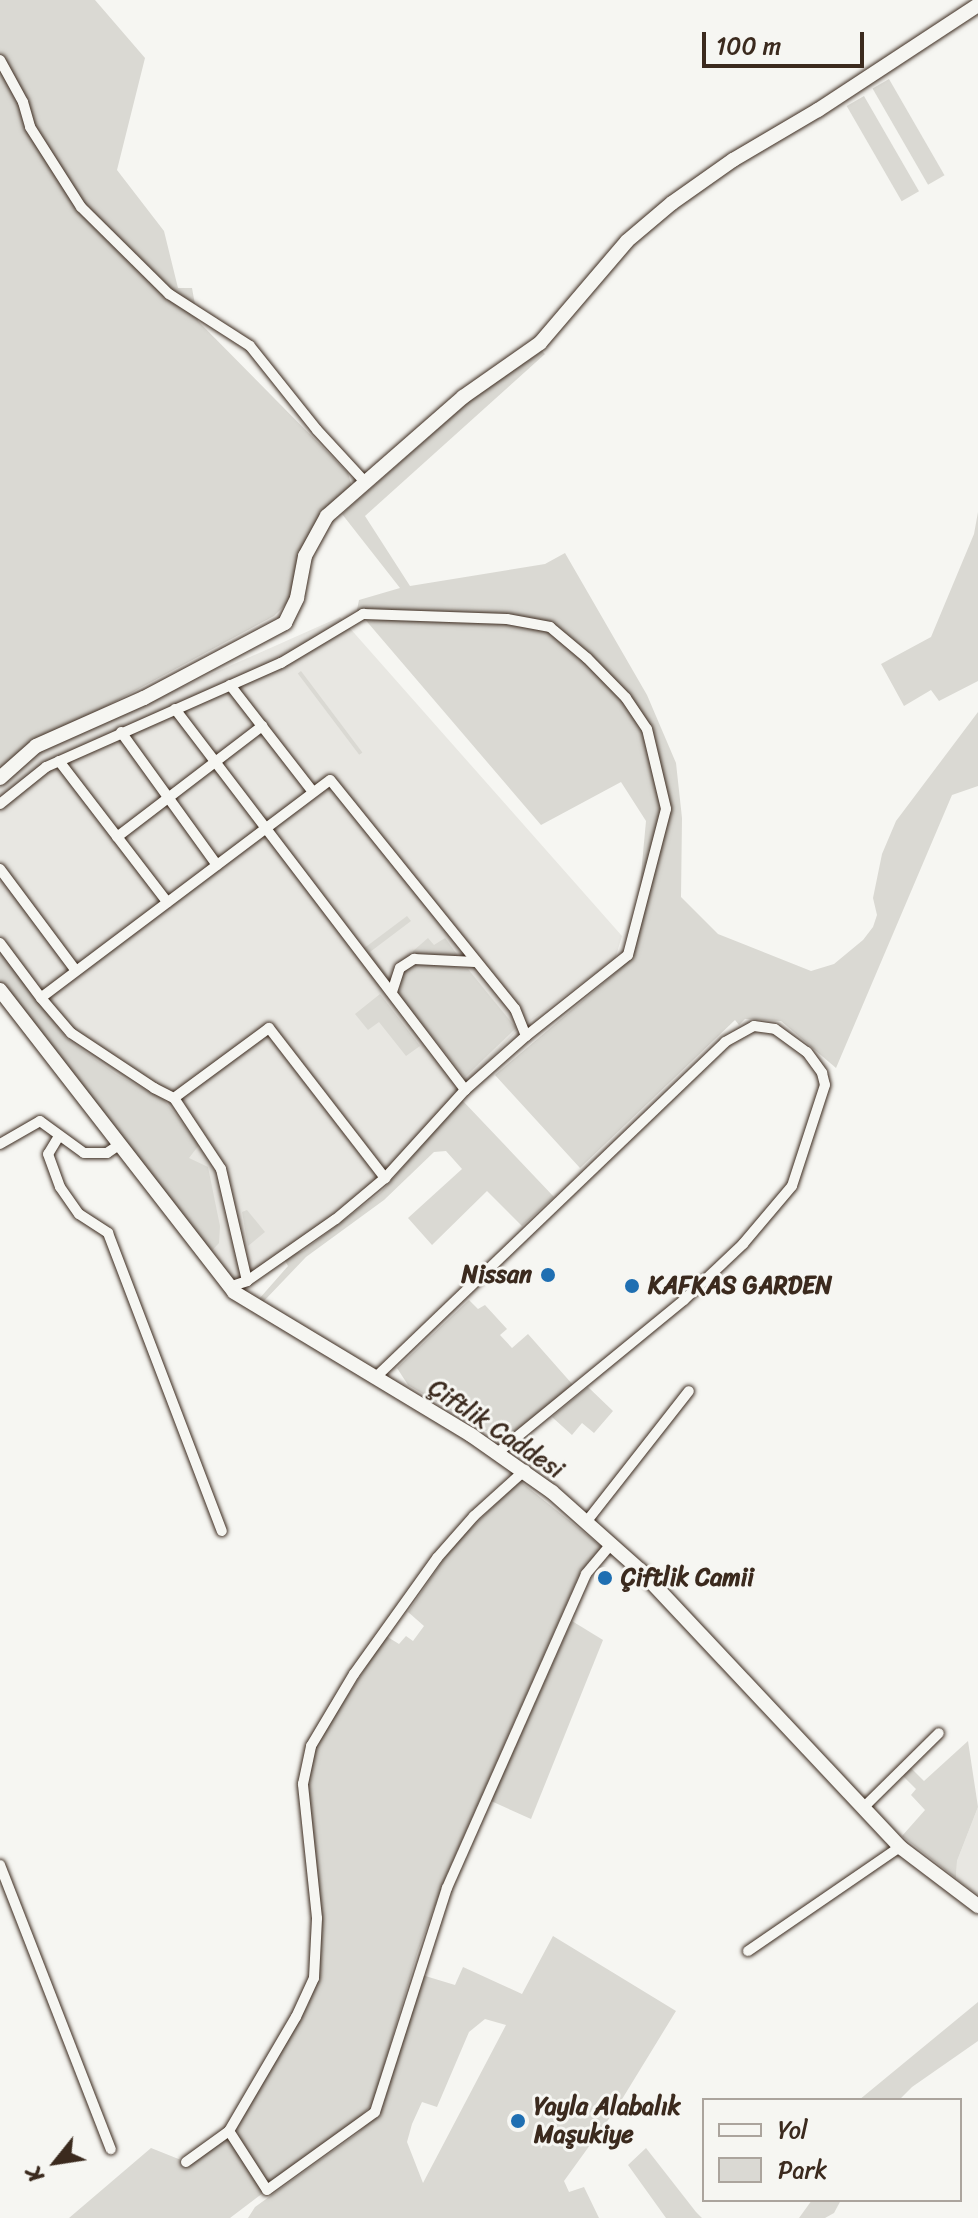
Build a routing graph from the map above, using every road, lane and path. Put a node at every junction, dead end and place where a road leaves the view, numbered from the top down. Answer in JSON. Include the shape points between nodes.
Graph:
{"nodes":[{"id":1,"x":978,"y":5,"type":"edge"},
{"id":2,"x":0,"y":60,"type":"edge"},
{"id":3,"x":365,"y":482,"type":"junction"},
{"id":4,"x":230,"y":685,"type":"junction"},
{"id":5,"x":175,"y":709,"type":"junction"},
{"id":6,"x":262,"y":726,"type":"junction"},
{"id":7,"x":121,"y":732,"type":"junction"},
{"id":8,"x":59,"y":761,"type":"junction"},
{"id":9,"x":216,"y":761,"type":"junction"},
{"id":10,"x":0,"y":778,"type":"edge"},
{"id":11,"x":313,"y":792,"type":"junction"},
{"id":12,"x":168,"y":798,"type":"junction"},
{"id":13,"x":0,"y":804,"type":"edge"},
{"id":14,"x":267,"y":828,"type":"junction"},
{"id":15,"x":117,"y":837,"type":"junction"},
{"id":16,"x":217,"y":865,"type":"junction"},
{"id":17,"x":0,"y":869,"type":"edge"},
{"id":18,"x":167,"y":902,"type":"junction"},
{"id":19,"x":0,"y":943,"type":"edge"},
{"id":20,"x":475,"y":962,"type":"junction"},
{"id":21,"x":76,"y":971,"type":"junction"},
{"id":22,"x":0,"y":990,"type":"edge"},
{"id":23,"x":392,"y":992,"type":"junction"},
{"id":24,"x":41,"y":998,"type":"junction"},
{"id":25,"x":526,"y":1036,"type":"junction"},
{"id":26,"x":465,"y":1090,"type":"junction"},
{"id":27,"x":174,"y":1098,"type":"junction"},
{"id":28,"x":59,"y":1136,"type":"junction"},
{"id":29,"x":0,"y":1144,"type":"edge"},
{"id":30,"x":119,"y":1145,"type":"junction"},
{"id":31,"x":385,"y":1178,"type":"junction"},
{"id":32,"x":247,"y":1281,"type":"junction"},
{"id":33,"x":229,"y":1287,"type":"junction"},
{"id":34,"x":375,"y":1378,"type":"junction"},
{"id":35,"x":689,"y":1391,"type":"dead end"},
{"id":36,"x":498,"y":1452,"type":"junction"},
{"id":37,"x":525,"y":1470,"type":"junction"},
{"id":38,"x":587,"y":1521,"type":"junction"},
{"id":39,"x":222,"y":1531,"type":"dead end"},
{"id":40,"x":612,"y":1543,"type":"junction"},
{"id":41,"x":939,"y":1733,"type":"dead end"},
{"id":42,"x":864,"y":1807,"type":"junction"},
{"id":43,"x":900,"y":1847,"type":"junction"},
{"id":44,"x":0,"y":1865,"type":"edge"},
{"id":45,"x":978,"y":1906,"type":"edge"},
{"id":46,"x":748,"y":1951,"type":"dead end"},
{"id":47,"x":229,"y":2131,"type":"junction"},
{"id":48,"x":111,"y":2149,"type":"dead end"},
{"id":49,"x":186,"y":2162,"type":"dead end"}],
"edges":[{"from":1,"to":3,"type":"street","via":[[672,203],[607,262],[546,338],[463,397]]},
{"from":2,"to":3,"type":"street","via":[[30,127],[81,207],[169,294],[250,346]]},
{"from":3,"to":10,"type":"street","via":[[315,532],[285,623],[144,698],[36,746]]},
{"from":4,"to":5,"type":"street"},
{"from":4,"to":6,"type":"street"},
{"from":4,"to":25,"type":"street","via":[[281,663],[363,614],[507,619],[550,627],[626,698],[647,729],[666,809],[628,955]]},
{"from":5,"to":7,"type":"street"},
{"from":5,"to":9,"type":"street"},
{"from":6,"to":9,"type":"street"},
{"from":6,"to":11,"type":"street"},
{"from":7,"to":8,"type":"street"},
{"from":7,"to":12,"type":"street"},
{"from":8,"to":13,"type":"street"},
{"from":8,"to":15,"type":"street"},
{"from":9,"to":12,"type":"street"},
{"from":9,"to":14,"type":"street"},
{"from":11,"to":14,"type":"street"},
{"from":11,"to":20,"type":"street","via":[[330,780]]},
{"from":12,"to":15,"type":"street"},
{"from":12,"to":16,"type":"street"},
{"from":14,"to":16,"type":"street"},
{"from":14,"to":23,"type":"street"},
{"from":15,"to":18,"type":"street"},
{"from":16,"to":18,"type":"street"},
{"from":17,"to":21,"type":"street"},
{"from":18,"to":21,"type":"street"},
{"from":19,"to":24,"type":"street"},
{"from":20,"to":23,"type":"street","via":[[405,962]]},
{"from":20,"to":25,"type":"street","via":[[515,1009]]},
{"from":21,"to":24,"type":"street"},
{"from":22,"to":30,"type":"street","name":"Çiftlik Caddesi"},
{"from":23,"to":26,"type":"street"},
{"from":24,"to":27,"type":"street","via":[[71,1033]]},
{"from":25,"to":26,"type":"street"},
{"from":26,"to":31,"type":"street"},
{"from":27,"to":31,"type":"street","via":[[269,1028]]},
{"from":27,"to":32,"type":"street","via":[[221,1169]]},
{"from":28,"to":29,"type":"street","via":[[40,1121]]},
{"from":28,"to":30,"type":"street","via":[[84,1153],[107,1153]]},
{"from":28,"to":39,"type":"street","via":[[48,1154],[60,1187],[79,1214],[108,1233]]},
{"from":30,"to":33,"type":"street","name":"Çiftlik Caddesi"},
{"from":31,"to":32,"type":"street"},
{"from":32,"to":33,"type":"street"},
{"from":33,"to":34,"type":"street","name":"Çiftlik Caddesi"},
{"from":34,"to":36,"type":"street","name":"Çiftlik Caddesi"},
{"from":34,"to":36,"type":"street","via":[[725,1042],[754,1026],[775,1029],[807,1052],[825,1085],[792,1186],[684,1300]]},
{"from":35,"to":38,"type":"street"},
{"from":36,"to":37,"type":"street","name":"Çiftlik Caddesi"},
{"from":37,"to":38,"type":"street","name":"Çiftlik Caddesi"},
{"from":37,"to":47,"type":"street","via":[[437,1558],[354,1674],[307,1755],[303,1784],[318,1942],[314,1978]]},
{"from":38,"to":40,"type":"street","name":"Çiftlik Caddesi"},
{"from":40,"to":42,"type":"street","name":"Çiftlik Caddesi"},
{"from":40,"to":47,"type":"street","via":[[586,1574],[447,1888],[375,2112],[267,2190]]},
{"from":41,"to":42,"type":"street"},
{"from":42,"to":43,"type":"street","name":"Çiftlik Caddesi"},
{"from":43,"to":45,"type":"street","name":"Çiftlik Caddesi"},
{"from":43,"to":46,"type":"street"},
{"from":44,"to":48,"type":"street"},
{"from":47,"to":49,"type":"street"}]}
